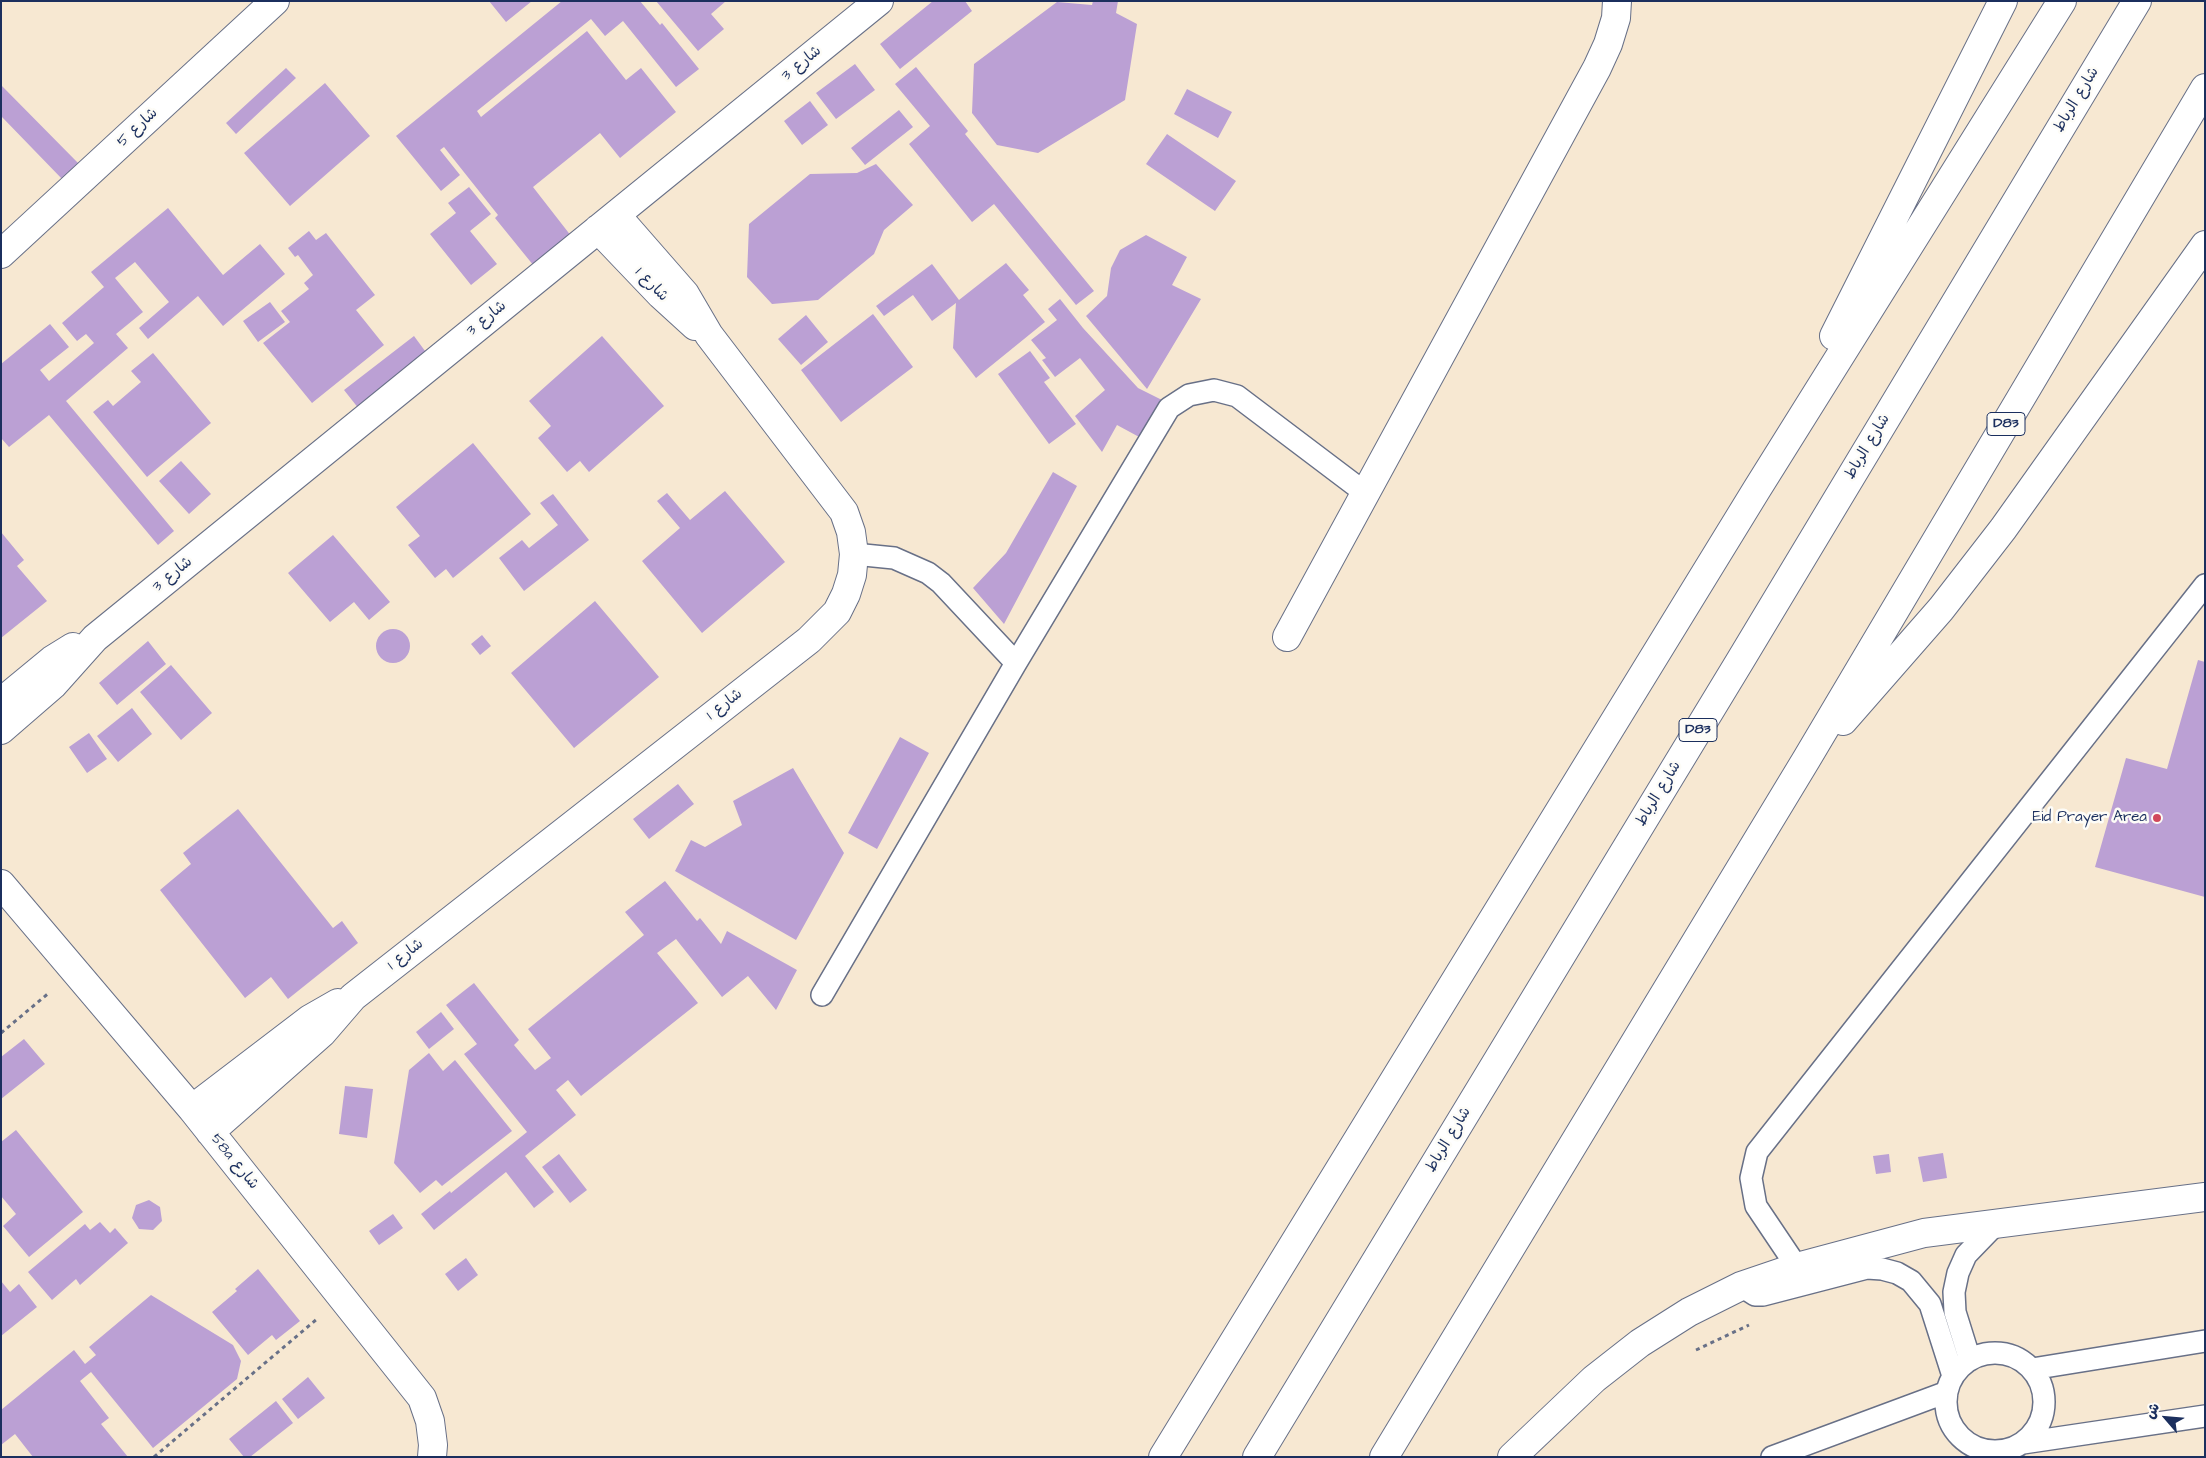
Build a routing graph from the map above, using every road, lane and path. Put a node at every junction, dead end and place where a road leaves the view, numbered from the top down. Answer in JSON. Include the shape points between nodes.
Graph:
{"nodes":[{"id":1,"x":275,"y":1,"type":"edge"},
{"id":2,"x":879,"y":1,"type":"edge"},
{"id":3,"x":1617,"y":1,"type":"edge"},
{"id":4,"x":2003,"y":1,"type":"edge"},
{"id":5,"x":2062,"y":1,"type":"edge"},
{"id":6,"x":2137,"y":1,"type":"edge"},
{"id":7,"x":2205,"y":88,"type":"edge"},
{"id":8,"x":607,"y":222,"type":"junction"},
{"id":9,"x":2205,"y":245,"type":"edge"},
{"id":10,"x":1,"y":254,"type":"edge"},
{"id":11,"x":1757,"y":489,"type":"junction"},
{"id":12,"x":1364,"y":492,"type":"junction"},
{"id":13,"x":854,"y":554,"type":"junction"},
{"id":14,"x":2205,"y":585,"type":"edge"},
{"id":15,"x":1287,"y":637,"type":"dead end"},
{"id":16,"x":95,"y":638,"type":"junction"},
{"id":17,"x":1016,"y":663,"type":"junction"},
{"id":18,"x":1,"y":702,"type":"edge"},
{"id":19,"x":1,"y":730,"type":"edge"},
{"id":20,"x":1806,"y":760,"type":"junction"},
{"id":21,"x":1,"y":884,"type":"edge"},
{"id":22,"x":75,"y":971,"type":"junction"},
{"id":23,"x":822,"y":995,"type":"dead end"},
{"id":24,"x":353,"y":997,"type":"junction"},
{"id":25,"x":1,"y":1033,"type":"edge"},
{"id":26,"x":192,"y":1110,"type":"junction"},
{"id":27,"x":210,"y":1132,"type":"junction"},
{"id":28,"x":2205,"y":1197,"type":"edge"},
{"id":29,"x":1996,"y":1224,"type":"junction"},
{"id":30,"x":1797,"y":1267,"type":"junction"},
{"id":31,"x":1741,"y":1286,"type":"junction"},
{"id":32,"x":342,"y":1298,"type":"junction"},
{"id":33,"x":1750,"y":1324,"type":"dead end"},
{"id":34,"x":2205,"y":1341,"type":"edge"},
{"id":35,"x":1692,"y":1352,"type":"dead end"},
{"id":36,"x":1970,"y":1360,"type":"junction"},
{"id":37,"x":2032,"y":1369,"type":"junction"},
{"id":38,"x":1950,"y":1384,"type":"junction"},
{"id":39,"x":2205,"y":1416,"type":"edge"},
{"id":40,"x":2023,"y":1443,"type":"junction"},
{"id":41,"x":154,"y":1457,"type":"edge"},
{"id":42,"x":432,"y":1457,"type":"edge"},
{"id":43,"x":1163,"y":1457,"type":"edge"},
{"id":44,"x":1256,"y":1457,"type":"edge"},
{"id":45,"x":1384,"y":1457,"type":"edge"},
{"id":46,"x":1512,"y":1457,"type":"edge"},
{"id":47,"x":1772,"y":1457,"type":"edge"}],
"edges":[{"from":1,"to":10,"type":"main road","name":"شارع 5"},
{"from":2,"to":8,"type":"main road","name":"شارع 3"},
{"from":3,"to":12,"type":"main road","via":[[1616,18],[1597,68]]},
{"from":4,"to":11,"type":"main road"},
{"from":5,"to":11,"type":"main road"},
{"from":6,"to":44,"type":"main road","name":"شارع الرباط","number":"D83"},
{"from":7,"to":20,"type":"main road","number":"D83"},
{"from":8,"to":13,"type":"main road","name":"شارع 1","via":[[685,294],[709,336],[844,512]]},
{"from":8,"to":16,"type":"main road","name":"شارع 3"},
{"from":9,"to":20,"type":"main road","via":[[1986,551],[1875,686]]},
{"from":11,"to":43,"type":"main road"},
{"from":12,"to":15,"type":"main road"},
{"from":12,"to":17,"type":"lane","via":[[1237,396],[1214,390],[1189,394],[1169,408]]},
{"from":13,"to":17,"type":"lane","via":[[894,558],[928,573]]},
{"from":13,"to":24,"type":"main road","name":"شارع 1","via":[[846,594],[823,627]]},
{"from":14,"to":30,"type":"lane","via":[[1757,1152],[1751,1178],[1756,1206]]},
{"from":16,"to":18,"type":"main road","name":"شارع 3","via":[[52,660]]},
{"from":16,"to":19,"type":"main road","name":"شارع 3","via":[[53,685]]},
{"from":17,"to":23,"type":"lane"},
{"from":20,"to":45,"type":"main road","number":"D83"},
{"from":21,"to":22,"type":"main road","name":"58a شارع"},
{"from":22,"to":25,"type":"path"},
{"from":22,"to":26,"type":"main road","name":"58a شارع"},
{"from":24,"to":26,"type":"main road","name":"شارع 1","via":[[310,1019]]},
{"from":24,"to":27,"type":"main road","name":"شارع 1","via":[[322,1033]]},
{"from":26,"to":27,"type":"main road","name":"58a شارع"},
{"from":27,"to":32,"type":"main road","name":"58a شارع"},
{"from":28,"to":29,"type":"main road"},
{"from":29,"to":30,"type":"main road","via":[[1924,1233]]},
{"from":29,"to":36,"type":"lane","via":[[1966,1255],[1954,1292],[1955,1312]]},
{"from":30,"to":31,"type":"main road"},
{"from":31,"to":38,"type":"lane","via":[[1764,1295],[1867,1268],[1897,1274],[1911,1281],[1930,1304]]},
{"from":31,"to":46,"type":"main road","via":[[1688,1312],[1640,1343],[1594,1379]]},
{"from":32,"to":41,"type":"path"},
{"from":32,"to":42,"type":"main road","name":"58a شارع","via":[[422,1398],[430,1421]]},
{"from":33,"to":35,"type":"path"},
{"from":34,"to":37,"type":"lane"},
{"from":36,"to":37,"type":"lane","via":[[1985,1354],[2002,1353],[2018,1358]]},
{"from":36,"to":38,"type":"lane"},
{"from":37,"to":40,"type":"lane","via":[[2041,1383],[2045,1399],[2043,1416],[2036,1431]]},
{"from":38,"to":40,"type":"lane","via":[[1946,1409],[1951,1425],[1961,1438],[1975,1448],[1992,1452],[2008,1450]]},
{"from":38,"to":47,"type":"lane"},
{"from":39,"to":40,"type":"lane"}]}
